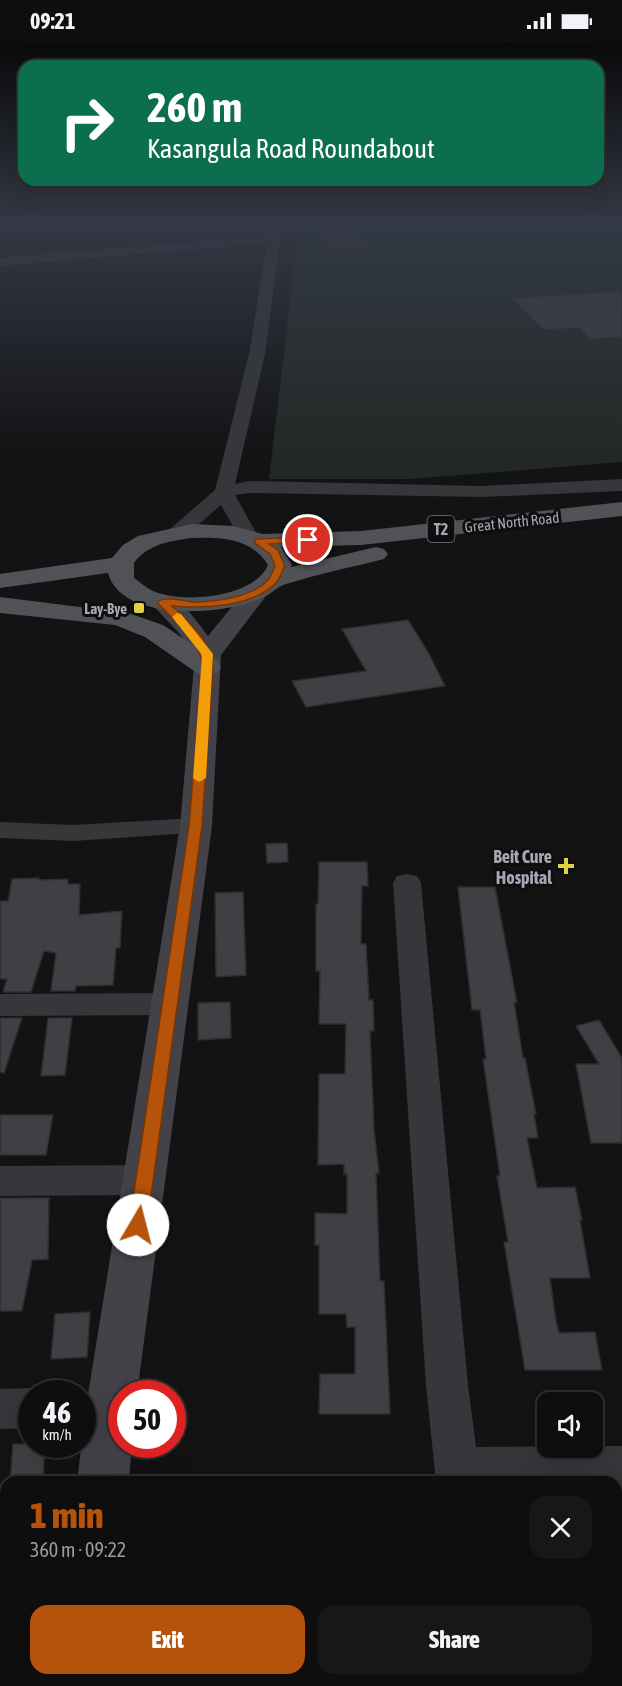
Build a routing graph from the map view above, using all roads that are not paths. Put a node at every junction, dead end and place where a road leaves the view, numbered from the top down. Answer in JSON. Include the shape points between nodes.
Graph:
{"nodes":[{"id":1,"x":265,"y":303,"type":"edge"},
{"id":2,"x":622,"y":485,"type":"edge"},
{"id":3,"x":224,"y":492,"type":"junction"},
{"id":4,"x":622,"y":509,"type":"edge"},
{"id":5,"x":622,"y":525,"type":"edge"},
{"id":6,"x":177,"y":533,"type":"junction"},
{"id":7,"x":253,"y":539,"type":"junction"},
{"id":8,"x":120,"y":564,"type":"junction"},
{"id":9,"x":0,"y":581,"type":"edge"},
{"id":10,"x":265,"y":586,"type":"junction"},
{"id":11,"x":134,"y":591,"type":"junction"},
{"id":12,"x":162,"y":602,"type":"junction"},
{"id":13,"x":0,"y":604,"type":"edge"},
{"id":14,"x":207,"y":661,"type":"junction"},
{"id":15,"x":196,"y":826,"type":"junction"},
{"id":16,"x":0,"y":830,"type":"edge"},
{"id":17,"x":407,"y":883,"type":"dead end"},
{"id":18,"x":170,"y":1004,"type":"junction"},
{"id":19,"x":0,"y":1005,"type":"edge"},
{"id":20,"x":144,"y":1180,"type":"junction"},
{"id":21,"x":0,"y":1181,"type":"edge"},
{"id":22,"x":18,"y":1408,"type":"edge"},
{"id":23,"x":97,"y":1408,"type":"edge"},
{"id":24,"x":0,"y":1409,"type":"edge"},
{"id":25,"x":622,"y":1467,"type":"edge"},
{"id":26,"x":458,"y":1475,"type":"edge"},
{"id":27,"x":103,"y":1476,"type":"edge"}],
"edges":[{"from":1,"to":3,"type":"street","via":[[257,354]]},
{"from":2,"to":3,"type":"street","via":[[545,492],[413,493],[250,487]]},
{"from":3,"to":6,"type":"street"},
{"from":3,"to":7,"type":"street"},
{"from":4,"to":7,"type":"main road","name":"Great North Road","number":"T2","via":[[361,538]]},
{"from":5,"to":10,"type":"main road","name":"Great North Road","number":"T2","via":[[379,554],[345,560]]},
{"from":6,"to":7,"type":"main road","number":"T2","via":[[221,531]]},
{"from":6,"to":8,"type":"main road","number":"T2","via":[[140,544]]},
{"from":7,"to":10,"type":"main road","via":[[268,546],[279,559],[278,573]]},
{"from":8,"to":9,"type":"main road"},
{"from":8,"to":11,"type":"main road","via":[[121,578]]},
{"from":10,"to":12,"type":"main road","number":"T2","via":[[219,603]]},
{"from":10,"to":14,"type":"main road"},
{"from":11,"to":12,"type":"main road","number":"T2"},
{"from":11,"to":13,"type":"main road","number":"T2"},
{"from":12,"to":14,"type":"main road","via":[[187,626]]},
{"from":13,"to":14,"type":"main road","via":[[119,618],[154,631]]},
{"from":14,"to":15,"type":"main road"},
{"from":15,"to":16,"type":"street","via":[[73,833]]},
{"from":15,"to":18,"type":"main road"},
{"from":17,"to":26,"type":"street","via":[[447,1385]]},
{"from":18,"to":19,"type":"street"},
{"from":18,"to":20,"type":"main road"},
{"from":20,"to":21,"type":"street"},
{"from":20,"to":23,"type":"main road"},
{"from":22,"to":24,"type":"street"},
{"from":23,"to":27,"type":"main road"},
{"from":25,"to":26,"type":"street"}]}
